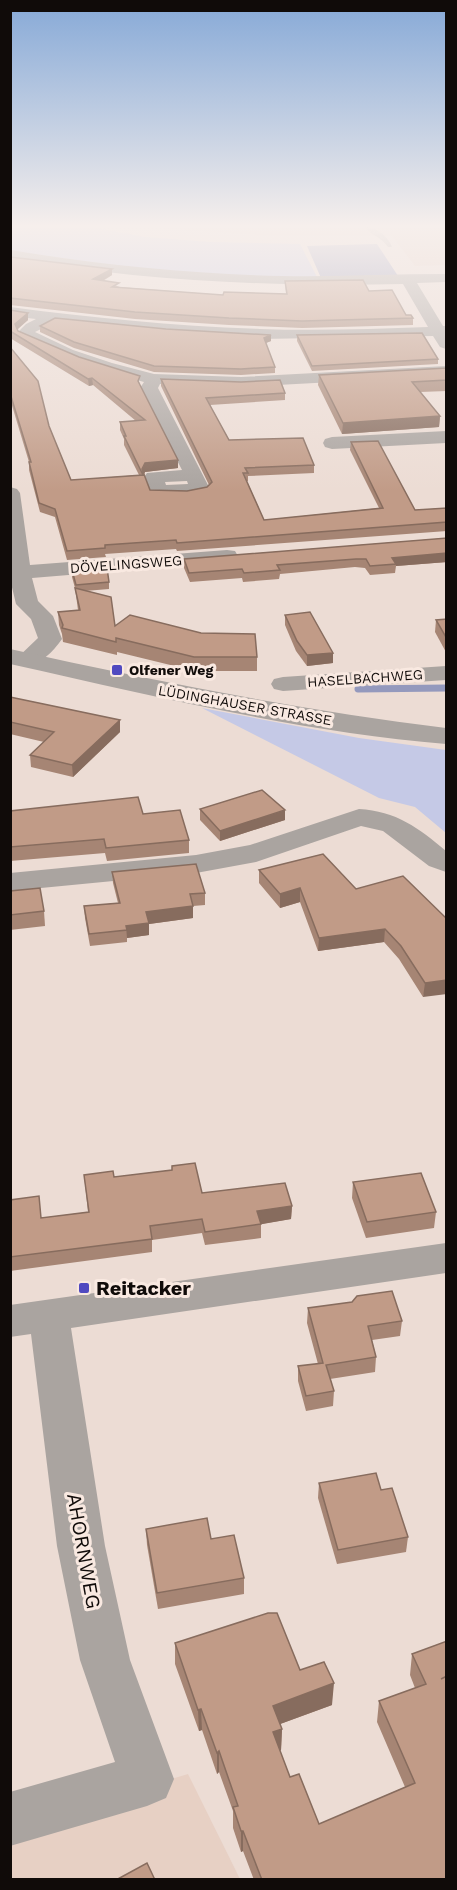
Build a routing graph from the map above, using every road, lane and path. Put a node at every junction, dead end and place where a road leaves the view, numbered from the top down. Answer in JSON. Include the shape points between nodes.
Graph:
{"nodes":[{"id":1,"x":39,"y":315,"type":"edge"},
{"id":2,"x":431,"y":315,"type":"edge"},
{"id":3,"x":52,"y":317,"type":"junction"},
{"id":4,"x":444,"y":335,"type":"edge"},
{"id":5,"x":447,"y":371,"type":"edge"},
{"id":6,"x":154,"y":379,"type":"junction"},
{"id":7,"x":447,"y":437,"type":"edge"},
{"id":8,"x":332,"y":443,"type":"dead end"},
{"id":9,"x":197,"y":482,"type":"dead end"},
{"id":10,"x":10,"y":493,"type":"edge"},
{"id":11,"x":245,"y":555,"type":"edge"},
{"id":12,"x":20,"y":572,"type":"junction"},
{"id":13,"x":19,"y":658,"type":"edge"},
{"id":14,"x":447,"y":673,"type":"edge"},
{"id":15,"x":283,"y":684,"type":"dead end"},
{"id":16,"x":447,"y":736,"type":"edge"},
{"id":17,"x":447,"y":863,"type":"edge"},
{"id":18,"x":10,"y":882,"type":"edge"},
{"id":19,"x":447,"y":1258,"type":"edge"},
{"id":20,"x":30,"y":1318,"type":"edge"},
{"id":21,"x":10,"y":1819,"type":"edge"}],
"edges":[{"from":1,"to":3,"type":"street"},
{"from":2,"to":4,"type":"street"},
{"from":3,"to":4,"type":"street","via":[[240,333]]},
{"from":3,"to":6,"type":"street","via":[[26,333],[67,353]]},
{"from":5,"to":6,"type":"street","via":[[241,382]]},
{"from":6,"to":9,"type":"street","via":[[149,388]]},
{"from":7,"to":8,"type":"street"},
{"from":10,"to":12,"type":"street"},
{"from":11,"to":12,"type":"street","name":"DÖVELINGSWEG"},
{"from":12,"to":13,"type":"street","via":[[27,604],[42,616],[50,639]]},
{"from":13,"to":16,"type":"street","name":"LÜDINGHAUSER STRASSE","via":[[247,708]]},
{"from":14,"to":15,"type":"street","name":"HASELBACHWEG"},
{"from":17,"to":18,"type":"street","via":[[390,821],[359,816],[256,853],[196,864]]},
{"from":19,"to":20,"type":"street"},
{"from":20,"to":21,"type":"street","name":"AHORNWEG","via":[[105,1660],[147,1779]]}]}
